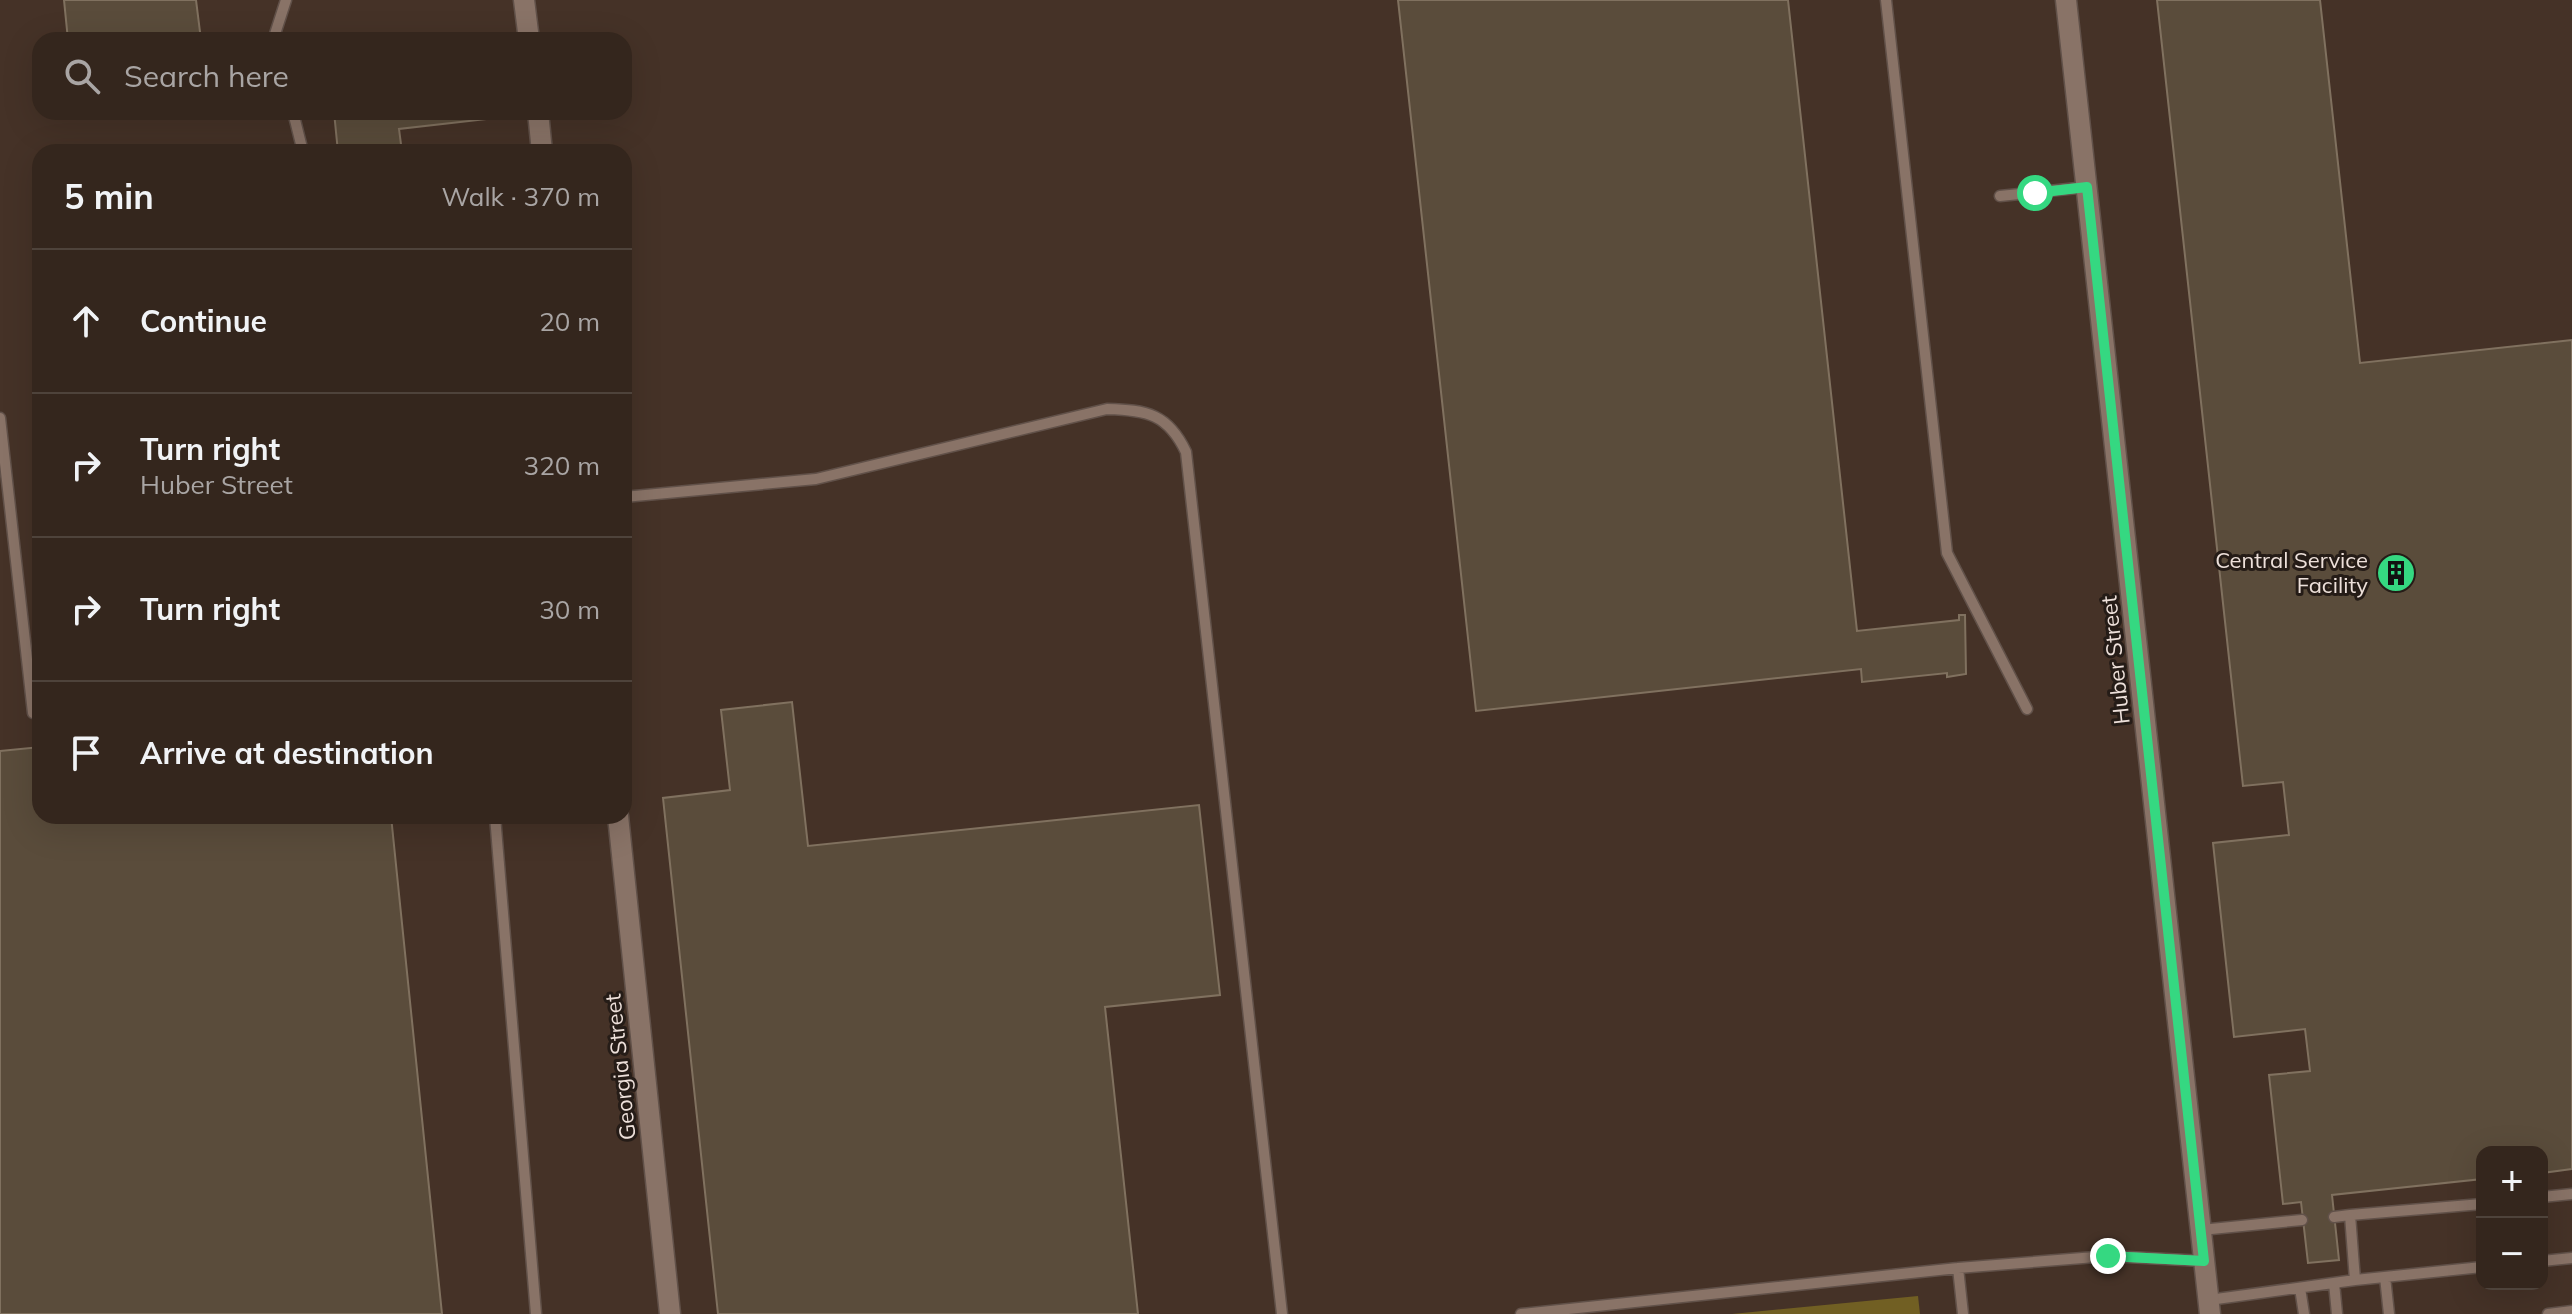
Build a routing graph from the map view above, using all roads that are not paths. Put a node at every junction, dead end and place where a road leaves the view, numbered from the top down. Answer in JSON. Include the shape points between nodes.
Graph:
{"nodes":[{"id":1,"x":286,"y":0,"type":"edge"},
{"id":2,"x":524,"y":0,"type":"edge"},
{"id":3,"x":1886,"y":0,"type":"edge"},
{"id":4,"x":2066,"y":0,"type":"edge"},
{"id":5,"x":276,"y":32,"type":"edge"},
{"id":6,"x":528,"y":32,"type":"edge"},
{"id":7,"x":295,"y":120,"type":"edge"},
{"id":8,"x":539,"y":120,"type":"edge"},
{"id":9,"x":301,"y":144,"type":"edge"},
{"id":10,"x":541,"y":144,"type":"edge"},
{"id":11,"x":2087,"y":187,"type":"junction"},
{"id":12,"x":2000,"y":196,"type":"dead end"},
{"id":13,"x":0,"y":418,"type":"edge"},
{"id":14,"x":632,"y":496,"type":"edge"},
{"id":15,"x":32,"y":704,"type":"edge"},
{"id":16,"x":2027,"y":709,"type":"dead end"},
{"id":17,"x":496,"y":824,"type":"edge"},
{"id":18,"x":619,"y":824,"type":"edge"},
{"id":19,"x":2572,"y":1194,"type":"edge"},
{"id":20,"x":2548,"y":1196,"type":"edge"},
{"id":21,"x":2476,"y":1204,"type":"edge"},
{"id":22,"x":2350,"y":1215,"type":"junction"},
{"id":23,"x":2334,"y":1217,"type":"dead end"},
{"id":24,"x":2302,"y":1220,"type":"dead end"},
{"id":25,"x":2201,"y":1230,"type":"junction"},
{"id":26,"x":2572,"y":1258,"type":"edge"},
{"id":27,"x":2548,"y":1260,"type":"edge"},
{"id":28,"x":2204,"y":1261,"type":"junction"},
{"id":29,"x":1958,"y":1268,"type":"junction"},
{"id":30,"x":2476,"y":1268,"type":"edge"},
{"id":31,"x":2385,"y":1277,"type":"junction"},
{"id":32,"x":2355,"y":1280,"type":"junction"},
{"id":33,"x":2334,"y":1283,"type":"junction"},
{"id":34,"x":2300,"y":1288,"type":"junction"},
{"id":35,"x":2209,"y":1307,"type":"edge"},
{"id":36,"x":2572,"y":1311,"type":"edge"},
{"id":37,"x":536,"y":1314,"type":"edge"},
{"id":38,"x":670,"y":1314,"type":"edge"},
{"id":39,"x":1282,"y":1314,"type":"edge"},
{"id":40,"x":1521,"y":1314,"type":"edge"},
{"id":41,"x":1963,"y":1314,"type":"edge"},
{"id":42,"x":2304,"y":1314,"type":"edge"},
{"id":43,"x":2337,"y":1314,"type":"edge"},
{"id":44,"x":2389,"y":1314,"type":"edge"},
{"id":45,"x":2548,"y":1314,"type":"edge"}],
"edges":[{"from":1,"to":5,"type":"lane"},
{"from":2,"to":6,"type":"street"},
{"from":3,"to":16,"type":"lane","via":[[1947,553]]},
{"from":4,"to":11,"type":"street","name":"Huber Street"},
{"from":7,"to":9,"type":"lane"},
{"from":8,"to":10,"type":"street"},
{"from":11,"to":12,"type":"lane"},
{"from":11,"to":25,"type":"street","name":"Huber Street"},
{"from":13,"to":15,"type":"lane"},
{"from":14,"to":39,"type":"lane","via":[[816,479],[1107,409],[1138,410],[1176,431],[1186,452]]},
{"from":17,"to":37,"type":"lane"},
{"from":18,"to":38,"type":"street","name":"Georgia Street"},
{"from":19,"to":20,"type":"lane"},
{"from":21,"to":22,"type":"lane"},
{"from":22,"to":23,"type":"lane"},
{"from":22,"to":32,"type":"lane"},
{"from":24,"to":25,"type":"lane"},
{"from":25,"to":28,"type":"street","name":"Huber Street"},
{"from":26,"to":27,"type":"lane"},
{"from":28,"to":29,"type":"lane","via":[[2108,1256]]},
{"from":28,"to":35,"type":"street","name":"Huber Street"},
{"from":29,"to":40,"type":"lane"},
{"from":29,"to":41,"type":"lane"},
{"from":30,"to":31,"type":"lane"},
{"from":31,"to":32,"type":"lane"},
{"from":31,"to":44,"type":"lane"},
{"from":32,"to":33,"type":"lane"},
{"from":33,"to":34,"type":"lane"},
{"from":33,"to":43,"type":"lane"},
{"from":34,"to":35,"type":"lane"},
{"from":34,"to":42,"type":"lane"},
{"from":36,"to":45,"type":"lane"}]}
